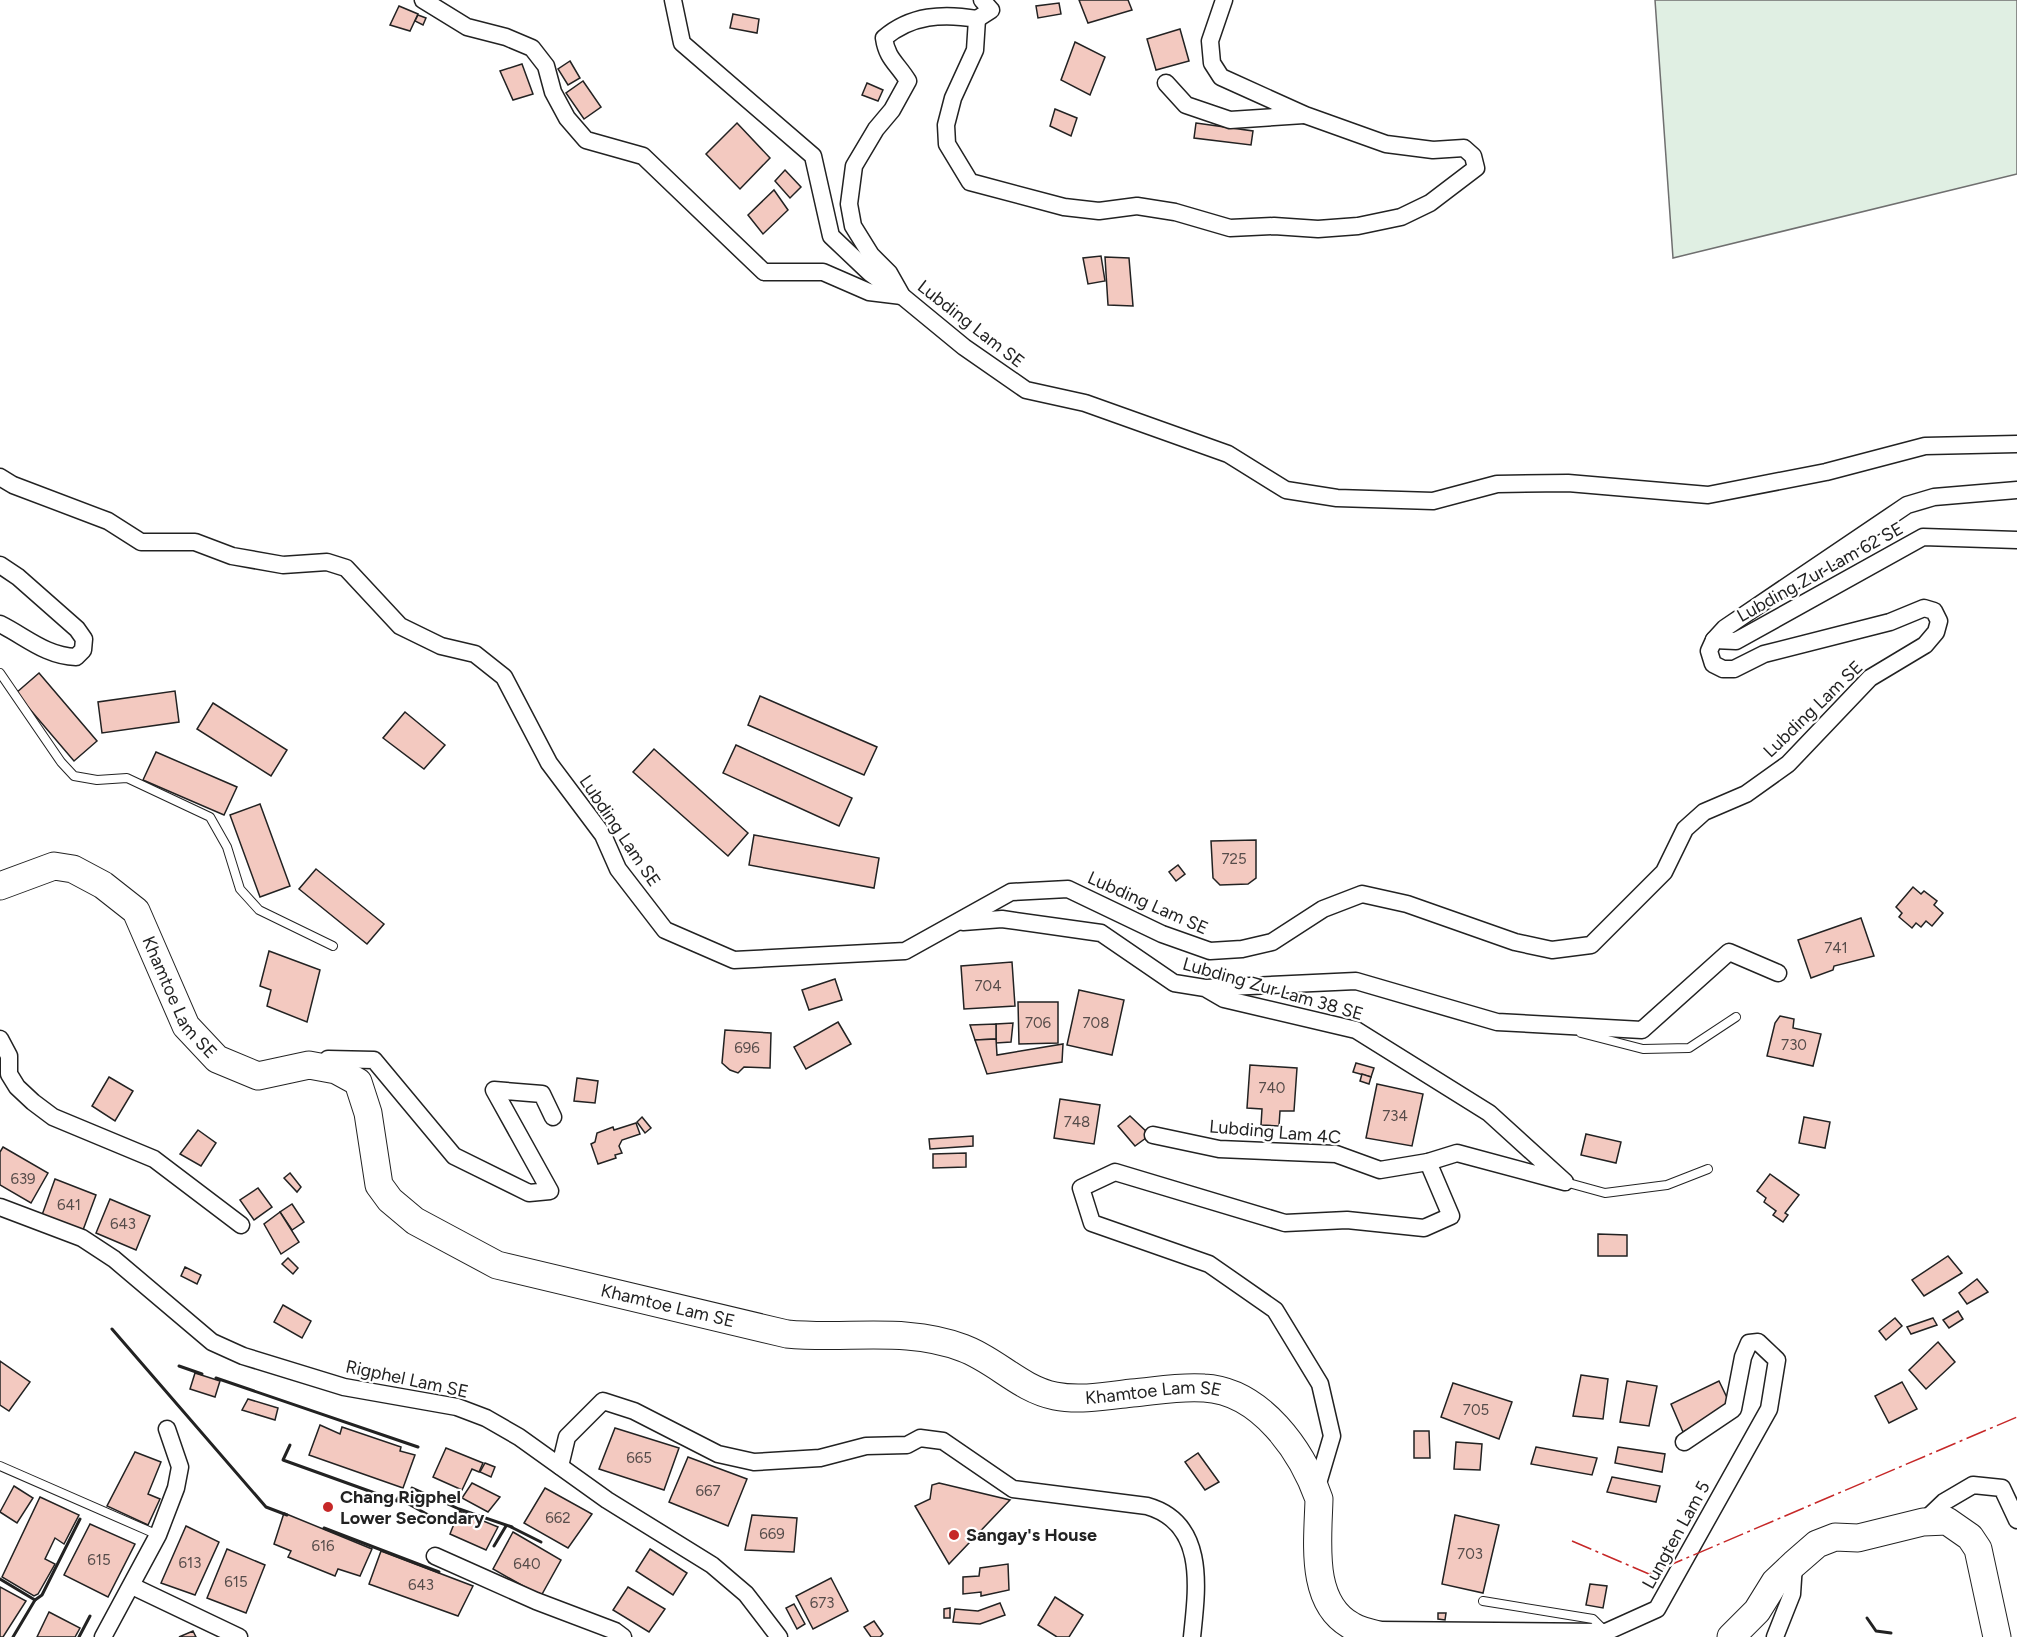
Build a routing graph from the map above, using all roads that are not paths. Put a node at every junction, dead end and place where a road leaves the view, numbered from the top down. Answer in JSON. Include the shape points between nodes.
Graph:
{"nodes":[{"id":1,"x":423,"y":0,"type":"edge"},
{"id":2,"x":673,"y":0,"type":"edge"},
{"id":3,"x":982,"y":0,"type":"edge"},
{"id":4,"x":1224,"y":0,"type":"edge"},
{"id":5,"x":977,"y":19,"type":"junction"},
{"id":6,"x":1166,"y":83,"type":"dead end"},
{"id":7,"x":1305,"y":115,"type":"junction"},
{"id":8,"x":902,"y":296,"type":"junction"},
{"id":9,"x":2017,"y":444,"type":"edge"},
{"id":10,"x":0,"y":477,"type":"edge"},
{"id":11,"x":2017,"y":490,"type":"edge"},
{"id":12,"x":2017,"y":540,"type":"edge"},
{"id":13,"x":0,"y":565,"type":"edge"},
{"id":14,"x":0,"y":624,"type":"edge"},
{"id":15,"x":1714,"y":640,"type":"junction"},
{"id":16,"x":0,"y":673,"type":"edge"},
{"id":17,"x":0,"y":886,"type":"edge"},
{"id":18,"x":959,"y":922,"type":"junction"},
{"id":19,"x":333,"y":946,"type":"dead end"},
{"id":20,"x":1778,"y":973,"type":"dead end"},
{"id":21,"x":1205,"y":988,"type":"junction"},
{"id":22,"x":1736,"y":1017,"type":"dead end"},
{"id":23,"x":1546,"y":1024,"type":"junction"},
{"id":24,"x":0,"y":1039,"type":"edge"},
{"id":25,"x":323,"y":1067,"type":"junction"},
{"id":26,"x":553,"y":1117,"type":"dead end"},
{"id":27,"x":1154,"y":1135,"type":"dead end"},
{"id":28,"x":1428,"y":1162,"type":"junction"},
{"id":29,"x":1708,"y":1169,"type":"dead end"},
{"id":30,"x":1565,"y":1182,"type":"junction"},
{"id":31,"x":0,"y":1207,"type":"edge"},
{"id":32,"x":241,"y":1225,"type":"dead end"},
{"id":33,"x":167,"y":1429,"type":"dead end"},
{"id":34,"x":1684,"y":1442,"type":"dead end"},
{"id":35,"x":0,"y":1466,"type":"edge"},
{"id":36,"x":560,"y":1466,"type":"junction"},
{"id":37,"x":1316,"y":1490,"type":"junction"},
{"id":38,"x":2017,"y":1520,"type":"edge"},
{"id":39,"x":1923,"y":1522,"type":"junction"},
{"id":40,"x":158,"y":1535,"type":"junction"},
{"id":41,"x":435,"y":1557,"type":"dead end"},
{"id":42,"x":1794,"y":1564,"type":"junction"},
{"id":43,"x":132,"y":1586,"type":"junction"},
{"id":44,"x":1484,"y":1601,"type":"dead end"},
{"id":45,"x":1606,"y":1632,"type":"junction"},
{"id":46,"x":1377,"y":1634,"type":"edge"},
{"id":47,"x":102,"y":1637,"type":"edge"},
{"id":48,"x":239,"y":1637,"type":"edge"},
{"id":49,"x":622,"y":1637,"type":"edge"},
{"id":50,"x":779,"y":1637,"type":"edge"},
{"id":51,"x":1192,"y":1637,"type":"edge"},
{"id":52,"x":1731,"y":1637,"type":"edge"},
{"id":53,"x":1775,"y":1637,"type":"edge"},
{"id":54,"x":1997,"y":1637,"type":"edge"}],
"edges":[{"from":1,"to":8,"type":"street","via":[[467,27],[532,48],[546,66],[553,92],[567,118],[586,140],[643,156],[764,272],[822,272],[869,292]]},
{"from":2,"to":8,"type":"street","via":[[682,43],[813,156],[831,236],[870,273]]},
{"from":3,"to":5,"type":"street","via":[[991,10]]},
{"from":4,"to":7,"type":"street","via":[[1210,41],[1212,63],[1221,77]]},
{"from":5,"to":7,"type":"street","via":[[975,50],[953,98],[946,125],[947,144],[970,182],[1064,207],[1099,211],[1137,206],[1230,228],[1318,229],[1401,217],[1430,203],[1476,168],[1473,156],[1464,148],[1433,150],[1386,144]]},
{"from":5,"to":8,"type":"street","name":"Lubding Lam SE","via":[[930,16],[900,24],[884,38],[886,53],[908,81],[854,166],[849,204],[853,226]]},
{"from":6,"to":7,"type":"street","via":[[1186,105],[1230,120]]},
{"from":8,"to":9,"type":"street","name":"Lubding Lam SE","via":[[964,347],[1026,390],[1085,403],[1228,454],[1286,490],[1337,498],[1433,501],[1497,484],[1568,483],[1708,495],[1826,472],[1925,446]]},
{"from":10,"to":18,"type":"street","name":"Lubding Lam SE","via":[[108,521],[141,542],[195,542],[232,556],[283,565],[327,562],[346,568],[400,626],[441,646],[475,654],[504,677],[549,763],[603,835],[618,869],[665,930],[699,946],[734,960],[905,951]]},
{"from":11,"to":15,"type":"street","via":[[1934,496],[1907,505],[1725,628]]},
{"from":12,"to":15,"type":"street","name":"Lubding Zur Lam 62 SE","via":[[1923,537],[1736,641]]},
{"from":13,"to":14,"type":"street","via":[[77,629],[84,639],[83,650],[76,657],[61,657]]},
{"from":15,"to":18,"type":"street","name":"Lubding Lam SE","via":[[1709,651],[1713,664],[1734,669],[1764,654],[1890,622],[1924,608],[1934,611],[1939,621],[1925,645],[1870,678],[1788,764],[1746,794],[1704,813],[1684,829],[1664,872],[1591,945],[1552,950],[1524,944],[1407,904],[1362,894],[1323,909],[1272,942],[1242,949],[1210,951],[1162,934],[1068,889],[1011,892]]},
{"from":16,"to":19,"type":"lane","via":[[74,776],[97,780],[128,777],[210,817],[227,847],[240,889],[259,910]]},
{"from":17,"to":25,"type":"main road","name":"Khamtoe Lam SE","via":[[54,867],[73,869],[103,885],[136,911],[186,1026],[217,1059],[258,1076],[309,1065]]},
{"from":18,"to":21,"type":"street","name":"Lubding Zur Lam 38 SE","via":[[1002,919],[1101,933],[1174,983]]},
{"from":20,"to":23,"type":"street","via":[[1729,952],[1642,1030]]},
{"from":21,"to":23,"type":"street","via":[[1356,981],[1497,1022]]},
{"from":21,"to":30,"type":"street","name":"Lubding Zur Lam 38 SE","via":[[1224,999],[1356,1030],[1489,1113]]},
{"from":22,"to":23,"type":"lane","via":[[1689,1048],[1643,1049]]},
{"from":24,"to":32,"type":"street","via":[[9,1056],[9,1074],[16,1087],[33,1102],[53,1117],[154,1159]]},
{"from":25,"to":26,"type":"street","via":[[328,1059],[374,1060],[454,1156],[529,1192],[550,1191],[494,1089],[542,1094]]},
{"from":25,"to":37,"type":"main road","name":"Khamtoe Lam SE","via":[[358,1082],[368,1113],[379,1185],[390,1200],[415,1221],[497,1265],[787,1334],[825,1338],[919,1335],[962,1348],[992,1362],[1031,1389],[1058,1397],[1181,1388],[1222,1391],[1255,1407],[1269,1420],[1305,1466]]},
{"from":27,"to":28,"type":"street","name":"Lubding Lam 4C","via":[[1218,1149],[1336,1154],[1380,1170]]},
{"from":28,"to":30,"type":"street","via":[[1457,1153]]},
{"from":28,"to":37,"type":"street","via":[[1451,1216],[1424,1228],[1347,1220],[1285,1222],[1114,1172],[1082,1188],[1092,1223],[1209,1264],[1275,1310],[1320,1384],[1332,1436]]},
{"from":29,"to":30,"type":"lane","via":[[1667,1185],[1605,1193]]},
{"from":31,"to":36,"type":"street","name":"Rigphel Lam SE","via":[[82,1238],[114,1259],[212,1342],[243,1356],[344,1387],[457,1407],[486,1418]]},
{"from":33,"to":40,"type":"street","via":[[180,1467]]},
{"from":34,"to":45,"type":"street","name":"Lungten Lam 5","via":[[1734,1409],[1743,1357],[1749,1343],[1758,1342],[1777,1360],[1768,1409],[1657,1609]]},
{"from":35,"to":40,"type":"lane"},
{"from":36,"to":50,"type":"street","name":"Rigphel Lam SE","via":[[712,1565],[746,1594]]},
{"from":36,"to":51,"type":"street","via":[[567,1437],[603,1401],[634,1411],[718,1454],[754,1462],[820,1458],[866,1446],[907,1445],[920,1438],[943,1441],[1012,1489],[1163,1510],[1183,1529],[1194,1557],[1198,1582]]},
{"from":37,"to":46,"type":"main road","name":"Khamtoe Lam SE","via":[[1321,1587],[1332,1608],[1351,1626]]},
{"from":38,"to":39,"type":"street","via":[[2002,1488],[1974,1485],[1944,1502]]},
{"from":39,"to":42,"type":"main road","via":[[1858,1538],[1835,1537],[1817,1544]]},
{"from":39,"to":54,"type":"main road","via":[[1947,1521],[1970,1537],[1984,1568]]},
{"from":40,"to":43,"type":"street"},
{"from":41,"to":49,"type":"street"},
{"from":42,"to":52,"type":"main road"},
{"from":42,"to":53,"type":"street","via":[[1792,1594]]},
{"from":43,"to":47,"type":"street"},
{"from":43,"to":48,"type":"street"},
{"from":44,"to":45,"type":"lane","via":[[1593,1619]]},
{"from":45,"to":46,"type":"street","name":"Lungten Lam 5"}]}
